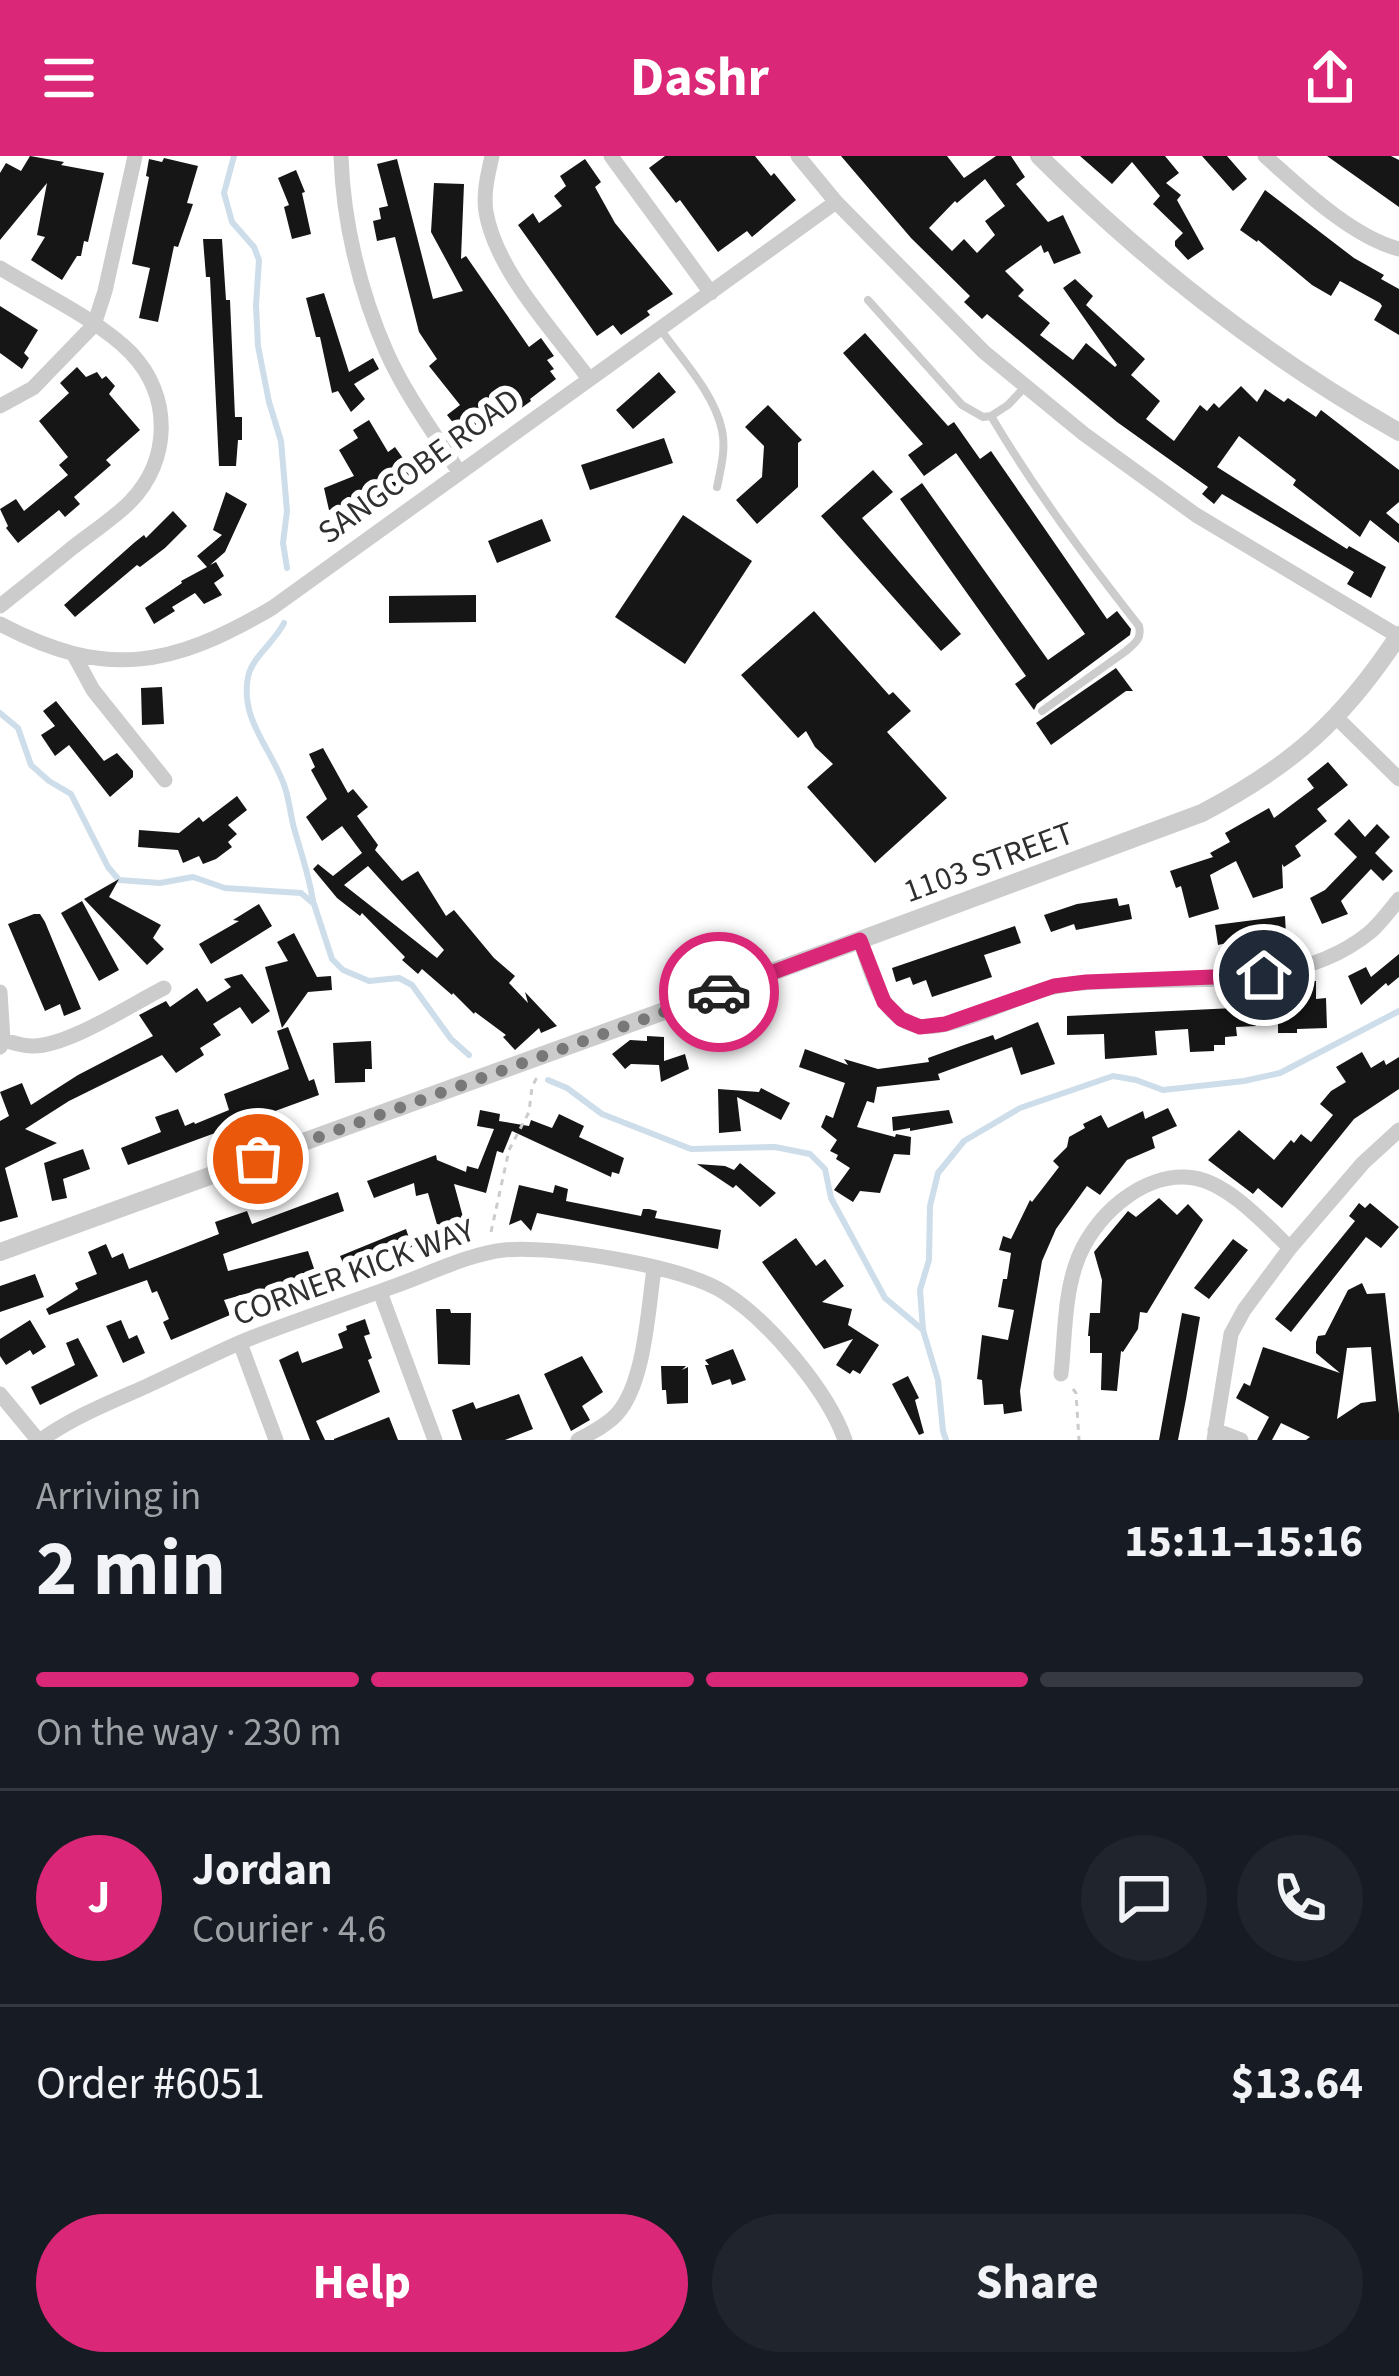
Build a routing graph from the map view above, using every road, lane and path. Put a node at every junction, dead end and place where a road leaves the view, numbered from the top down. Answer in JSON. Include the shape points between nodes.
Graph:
{"nodes":[{"id":1,"x":135,"y":156,"type":"edge"},
{"id":2,"x":341,"y":156,"type":"edge"},
{"id":3,"x":492,"y":156,"type":"edge"},
{"id":4,"x":611,"y":156,"type":"edge"},
{"id":5,"x":798,"y":156,"type":"edge"},
{"id":6,"x":1039,"y":156,"type":"edge"},
{"id":7,"x":1265,"y":156,"type":"edge"},
{"id":8,"x":836,"y":202,"type":"junction"},
{"id":9,"x":1399,"y":249,"type":"edge"},
{"id":10,"x":0,"y":268,"type":"edge"},
{"id":11,"x":711,"y":293,"type":"junction"},
{"id":12,"x":868,"y":300,"type":"dead end"},
{"id":13,"x":94,"y":325,"type":"junction"},
{"id":14,"x":661,"y":330,"type":"junction"},
{"id":15,"x":589,"y":379,"type":"junction"},
{"id":16,"x":1025,"y":387,"type":"junction"},
{"id":17,"x":0,"y":406,"type":"edge"},
{"id":18,"x":991,"y":416,"type":"junction"},
{"id":19,"x":1399,"y":432,"type":"edge"},
{"id":20,"x":459,"y":472,"type":"junction"},
{"id":21,"x":717,"y":488,"type":"dead end"},
{"id":22,"x":0,"y":606,"type":"edge"},
{"id":23,"x":0,"y":624,"type":"edge"},
{"id":24,"x":1398,"y":636,"type":"edge"},
{"id":25,"x":74,"y":656,"type":"junction"},
{"id":26,"x":1042,"y":710,"type":"dead end"},
{"id":27,"x":1336,"y":717,"type":"junction"},
{"id":28,"x":1399,"y":779,"type":"edge"},
{"id":29,"x":165,"y":780,"type":"dead end"},
{"id":30,"x":1399,"y":899,"type":"edge"},
{"id":31,"x":860,"y":940,"type":"junction"},
{"id":32,"x":164,"y":988,"type":"dead end"},
{"id":33,"x":0,"y":992,"type":"edge"},
{"id":34,"x":2,"y":1043,"type":"edge"},
{"id":35,"x":556,"y":1051,"type":"junction"},
{"id":36,"x":1399,"y":1130,"type":"edge"},
{"id":37,"x":1290,"y":1248,"type":"junction"},
{"id":38,"x":0,"y":1252,"type":"edge"},
{"id":39,"x":487,"y":1252,"type":"junction"},
{"id":40,"x":654,"y":1269,"type":"junction"},
{"id":41,"x":380,"y":1292,"type":"junction"},
{"id":42,"x":240,"y":1343,"type":"junction"},
{"id":43,"x":1061,"y":1374,"type":"joint"},
{"id":44,"x":0,"y":1394,"type":"edge"},
{"id":45,"x":1214,"y":1435,"type":"edge"},
{"id":46,"x":40,"y":1440,"type":"edge"},
{"id":47,"x":276,"y":1440,"type":"edge"},
{"id":48,"x":435,"y":1440,"type":"edge"},
{"id":49,"x":578,"y":1440,"type":"edge"},
{"id":50,"x":845,"y":1440,"type":"edge"},
{"id":51,"x":1079,"y":1440,"type":"edge"},
{"id":52,"x":1241,"y":1440,"type":"edge"}],
"edges":[{"from":1,"to":13,"type":"street"},
{"from":2,"to":20,"type":"street","via":[[348,230],[387,354]]},
{"from":3,"to":15,"type":"street","via":[[485,209],[494,240]]},
{"from":4,"to":11,"type":"street"},
{"from":5,"to":8,"type":"street"},
{"from":6,"to":19,"type":"street","via":[[1232,324]]},
{"from":7,"to":9,"type":"street","via":[[1348,223]]},
{"from":8,"to":11,"type":"street","name":"SANGCOBE ROAD"},
{"from":8,"to":16,"type":"street"},
{"from":10,"to":13,"type":"street"},
{"from":11,"to":14,"type":"street","name":"SANGCOBE ROAD"},
{"from":12,"to":18,"type":"lane","via":[[962,405]]},
{"from":13,"to":17,"type":"street","via":[[33,388]]},
{"from":13,"to":22,"type":"street","via":[[134,356],[159,400],[156,464],[130,502]]},
{"from":14,"to":15,"type":"street","name":"SANGCOBE ROAD"},
{"from":14,"to":21,"type":"lane","via":[[716,410],[724,454]]},
{"from":15,"to":20,"type":"street","name":"SANGCOBE ROAD"},
{"from":16,"to":18,"type":"lane"},
{"from":16,"to":24,"type":"street","via":[[1196,515]]},
{"from":18,"to":26,"type":"lane","via":[[1141,634]]},
{"from":20,"to":25,"type":"street","name":"SANGCOBE ROAD","via":[[272,608],[207,644],[147,658]]},
{"from":23,"to":25,"type":"street","name":"SANGCOBE ROAD"},
{"from":24,"to":27,"type":"street","name":"1103 STREET"},
{"from":25,"to":29,"type":"street"},
{"from":27,"to":28,"type":"street"},
{"from":27,"to":31,"type":"street","name":"1103 STREET","via":[[1251,787],[1202,813]]},
{"from":30,"to":31,"type":"street","via":[[1369,933],[1302,968],[1054,986],[920,1027],[884,1002]]},
{"from":31,"to":35,"type":"street","name":"1103 STREET"},
{"from":32,"to":34,"type":"street","via":[[70,1037]]},
{"from":33,"to":34,"type":"street"},
{"from":35,"to":38,"type":"street","name":"1103 STREET"},
{"from":35,"to":39,"type":"path","via":[[534,1081],[530,1112],[509,1150]]},
{"from":36,"to":37,"type":"street"},
{"from":37,"to":43,"type":"street","via":[[1249,1209],[1196,1178],[1140,1187],[1115,1206],[1076,1262]]},
{"from":37,"to":45,"type":"street","via":[[1231,1334]]},
{"from":39,"to":40,"type":"street","name":"CORNER KICK WAY","via":[[576,1252]]},
{"from":39,"to":41,"type":"street","name":"CORNER KICK WAY"},
{"from":40,"to":49,"type":"street","via":[[630,1391],[618,1413]]},
{"from":40,"to":50,"type":"street","name":"CORNER KICK WAY","via":[[703,1281],[752,1316],[793,1358]]},
{"from":41,"to":42,"type":"street","name":"CORNER KICK WAY"},
{"from":41,"to":48,"type":"street"},
{"from":42,"to":46,"type":"street","name":"CORNER KICK WAY"},
{"from":42,"to":47,"type":"street"},
{"from":43,"to":51,"type":"path","via":[[1076,1394]]},
{"from":44,"to":46,"type":"street"},
{"from":45,"to":52,"type":"street"}]}
